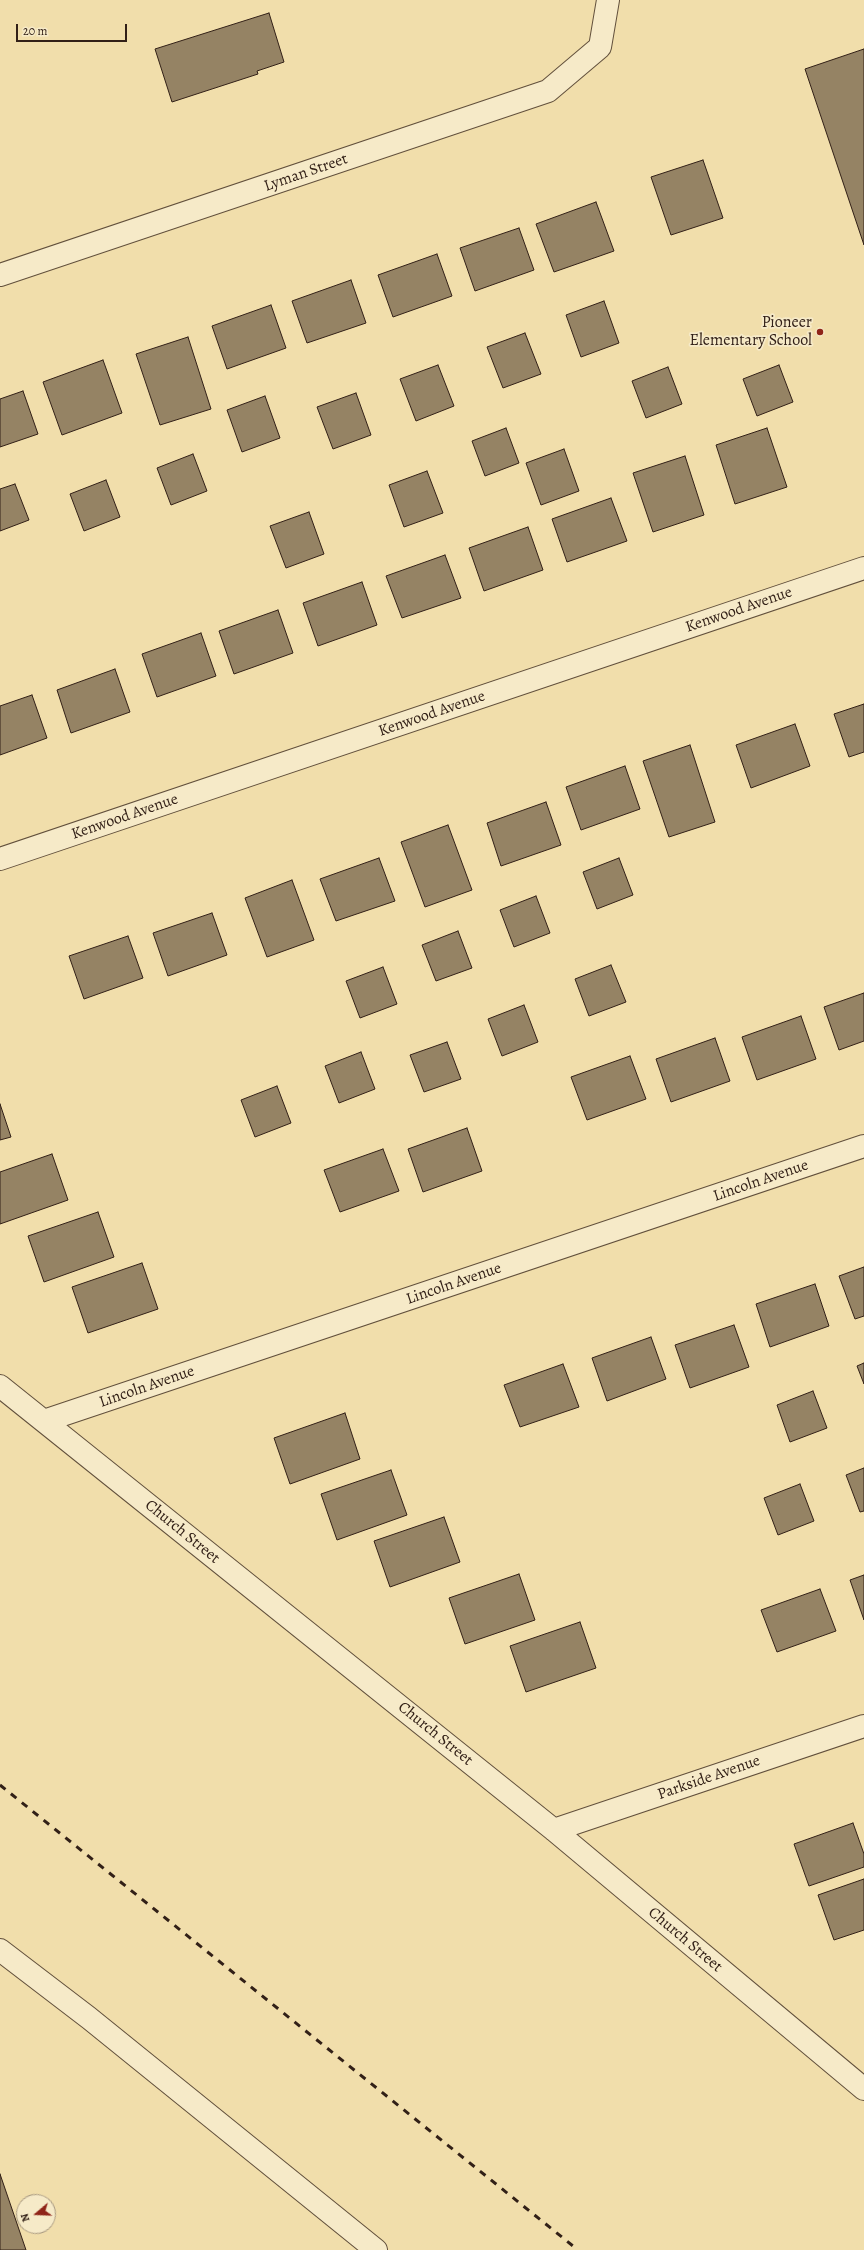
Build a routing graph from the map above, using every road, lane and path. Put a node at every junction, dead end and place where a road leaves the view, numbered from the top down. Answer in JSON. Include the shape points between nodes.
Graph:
{"nodes":[{"id":1,"x":608,"y":0,"type":"edge"},
{"id":2,"x":0,"y":275,"type":"edge"},
{"id":3,"x":864,"y":568,"type":"edge"},
{"id":4,"x":0,"y":859,"type":"edge"},
{"id":5,"x":864,"y":1146,"type":"edge"},
{"id":6,"x":0,"y":1386,"type":"edge"},
{"id":7,"x":44,"y":1422,"type":"junction"},
{"id":8,"x":864,"y":1726,"type":"edge"},
{"id":9,"x":554,"y":1830,"type":"junction"},
{"id":10,"x":0,"y":1950,"type":"edge"},
{"id":11,"x":864,"y":2090,"type":"edge"},
{"id":12,"x":376,"y":2250,"type":"edge"}],
"edges":[{"from":1,"to":2,"type":"street","name":"Lyman Street","via":[[600,47],[548,91]]},
{"from":3,"to":4,"type":"street","name":"Kenwood Avenue"},
{"from":5,"to":7,"type":"street","name":"Lincoln Avenue"},
{"from":6,"to":7,"type":"street","name":"Church Street"},
{"from":7,"to":9,"type":"street","name":"Church Street"},
{"from":8,"to":9,"type":"street","name":"Parkside Avenue"},
{"from":9,"to":11,"type":"street","name":"Church Street"},
{"from":10,"to":12,"type":"street","via":[[89,2018]]}]}
